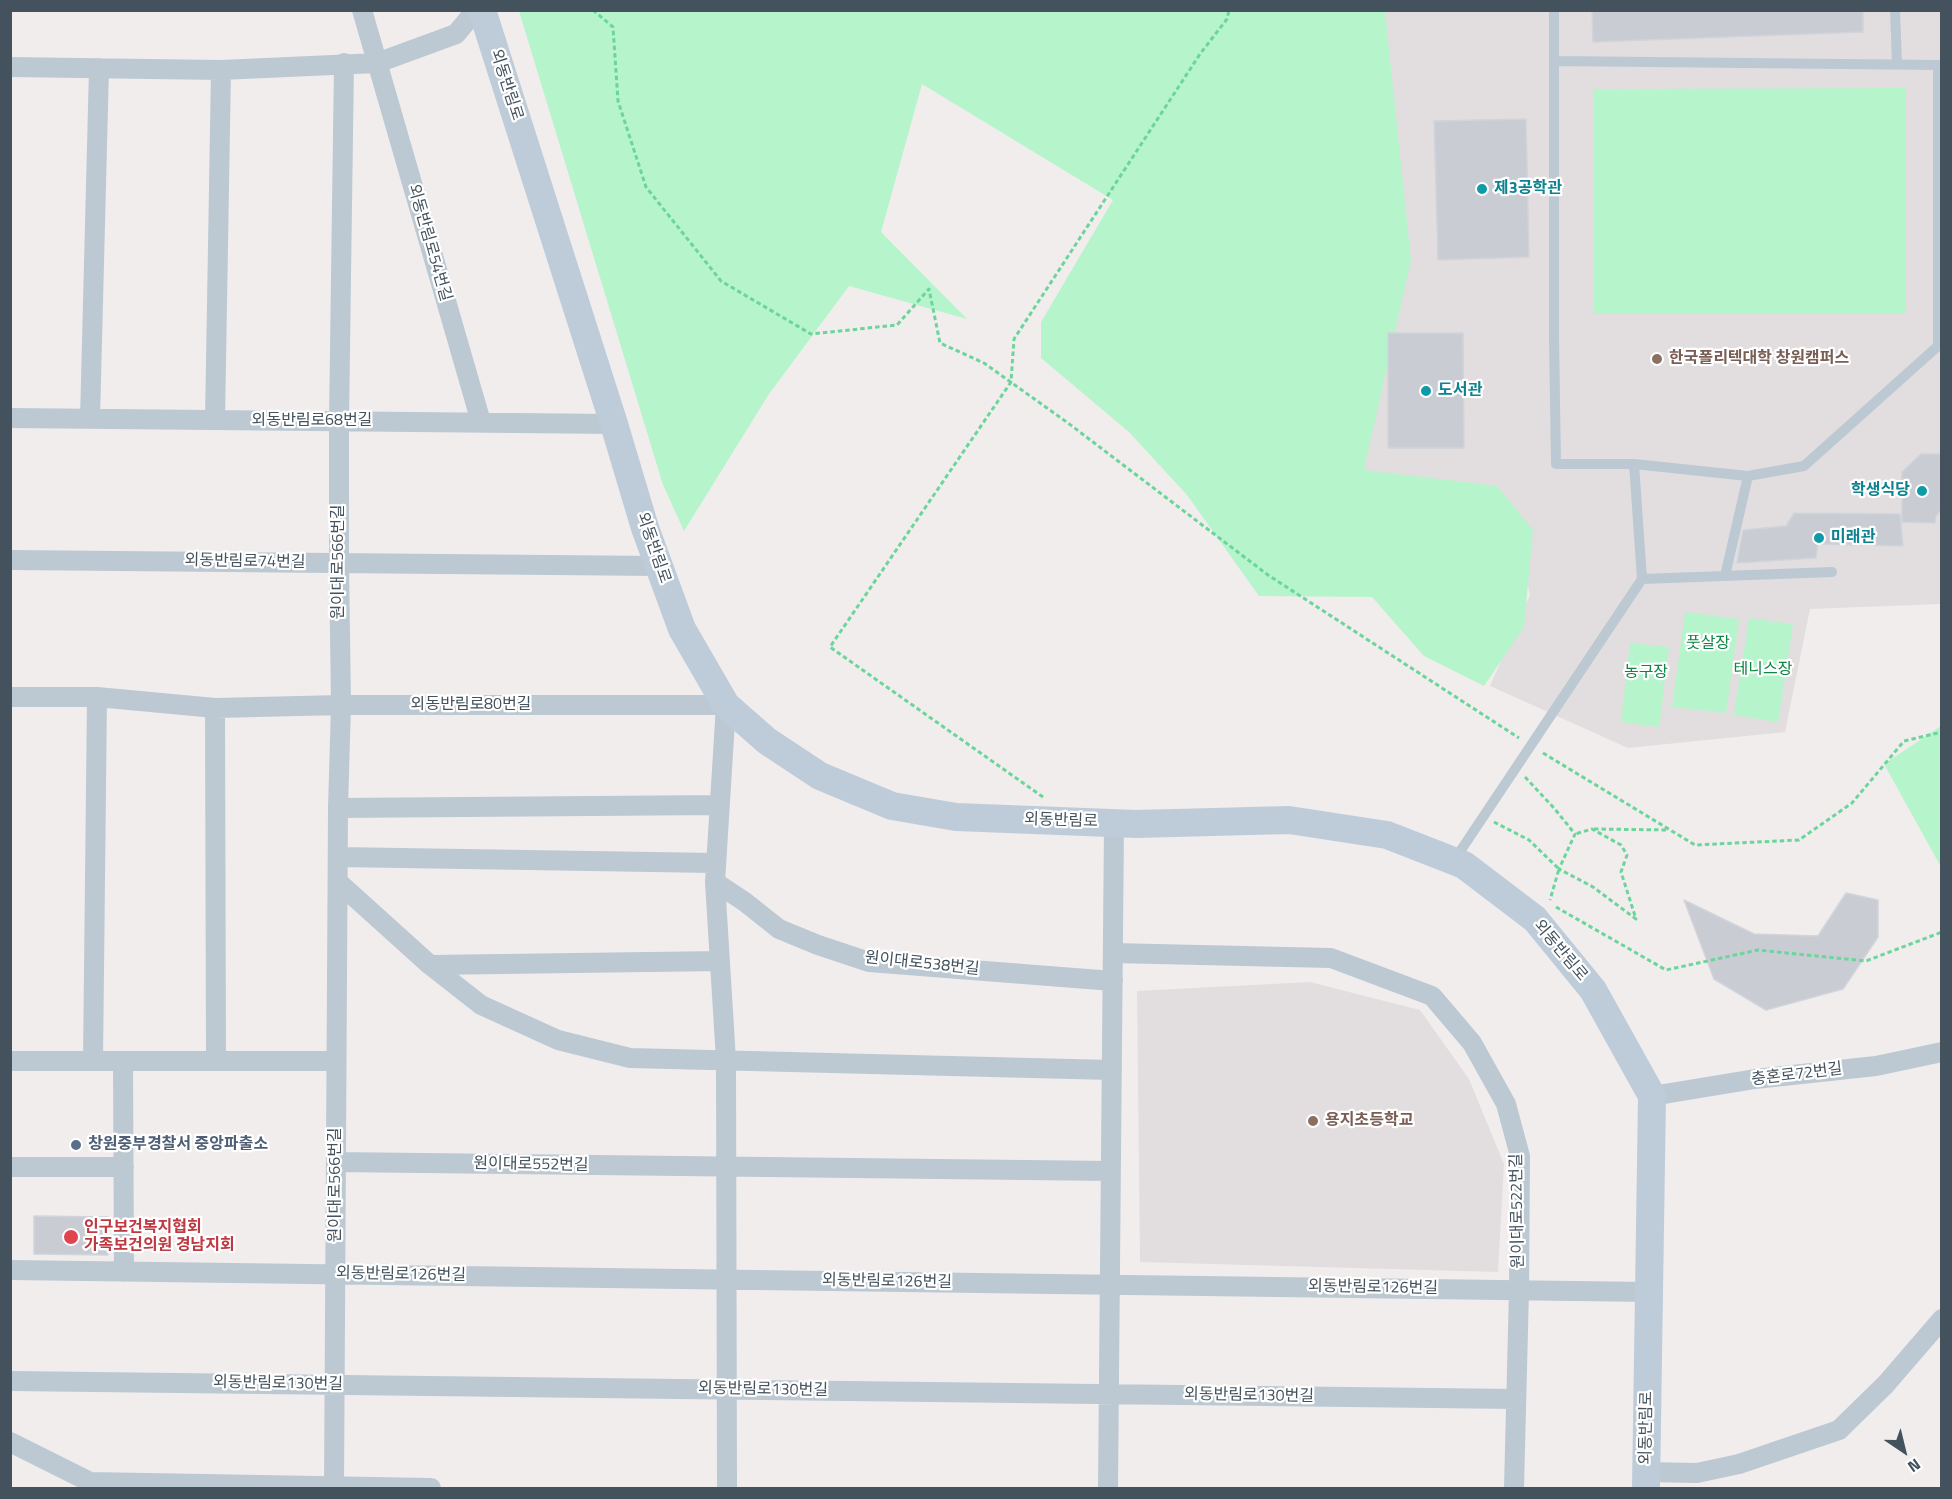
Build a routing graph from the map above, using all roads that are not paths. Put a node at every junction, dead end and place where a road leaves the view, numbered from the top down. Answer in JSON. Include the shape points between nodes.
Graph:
{"nodes":[{"id":1,"x":362,"y":10,"type":"edge"},
{"id":2,"x":476,"y":10,"type":"edge"},
{"id":3,"x":482,"y":10,"type":"edge"},
{"id":4,"x":1554,"y":10,"type":"edge"},
{"id":5,"x":1895,"y":10,"type":"edge"},
{"id":6,"x":1554,"y":61,"type":"junction"},
{"id":7,"x":344,"y":63,"type":"junction"},
{"id":8,"x":377,"y":63,"type":"junction"},
{"id":9,"x":1898,"y":64,"type":"junction"},
{"id":10,"x":1940,"y":64,"type":"edge"},
{"id":11,"x":10,"y":67,"type":"edge"},
{"id":12,"x":99,"y":68,"type":"junction"},
{"id":13,"x":221,"y":70,"type":"junction"},
{"id":14,"x":1940,"y":214,"type":"edge"},
{"id":15,"x":10,"y":418,"type":"edge"},
{"id":16,"x":90,"y":419,"type":"junction"},
{"id":17,"x":215,"y":420,"type":"junction"},
{"id":18,"x":339,"y":421,"type":"junction"},
{"id":19,"x":481,"y":422,"type":"junction"},
{"id":20,"x":614,"y":424,"type":"junction"},
{"id":21,"x":1634,"y":464,"type":"junction"},
{"id":22,"x":1749,"y":476,"type":"junction"},
{"id":23,"x":10,"y":560,"type":"edge"},
{"id":24,"x":339,"y":563,"type":"junction"},
{"id":25,"x":659,"y":566,"type":"junction"},
{"id":26,"x":1832,"y":572,"type":"dead end"},
{"id":27,"x":1725,"y":576,"type":"junction"},
{"id":28,"x":1642,"y":579,"type":"junction"},
{"id":29,"x":10,"y":697,"type":"edge"},
{"id":30,"x":97,"y":697,"type":"junction"},
{"id":31,"x":341,"y":705,"type":"junction"},
{"id":32,"x":726,"y":705,"type":"junction"},
{"id":33,"x":215,"y":708,"type":"junction"},
{"id":34,"x":719,"y":805,"type":"junction"},
{"id":35,"x":338,"y":808,"type":"junction"},
{"id":36,"x":1114,"y":823,"type":"junction"},
{"id":37,"x":1461,"y":850,"type":"dead end"},
{"id":38,"x":338,"y":857,"type":"junction"},
{"id":39,"x":715,"y":873,"type":"junction"},
{"id":40,"x":338,"y":882,"type":"junction"},
{"id":41,"x":1113,"y":953,"type":"junction"},
{"id":42,"x":720,"y":961,"type":"junction"},
{"id":43,"x":430,"y":965,"type":"junction"},
{"id":44,"x":1113,"y":981,"type":"junction"},
{"id":45,"x":1941,"y":1052,"type":"edge"},
{"id":46,"x":726,"y":1060,"type":"junction"},
{"id":47,"x":10,"y":1061,"type":"edge"},
{"id":48,"x":93,"y":1061,"type":"junction"},
{"id":49,"x":123,"y":1061,"type":"junction"},
{"id":50,"x":216,"y":1061,"type":"junction"},
{"id":51,"x":336,"y":1061,"type":"junction"},
{"id":52,"x":1112,"y":1070,"type":"junction"},
{"id":53,"x":1652,"y":1095,"type":"junction"},
{"id":54,"x":336,"y":1162,"type":"junction"},
{"id":55,"x":10,"y":1167,"type":"edge"},
{"id":56,"x":124,"y":1167,"type":"junction"},
{"id":57,"x":727,"y":1167,"type":"junction"},
{"id":58,"x":1111,"y":1171,"type":"junction"},
{"id":59,"x":10,"y":1270,"type":"edge"},
{"id":60,"x":124,"y":1272,"type":"junction"},
{"id":61,"x":336,"y":1275,"type":"junction"},
{"id":62,"x":727,"y":1280,"type":"junction"},
{"id":63,"x":1110,"y":1284,"type":"junction"},
{"id":64,"x":1519,"y":1290,"type":"junction"},
{"id":65,"x":1649,"y":1292,"type":"junction"},
{"id":66,"x":1941,"y":1319,"type":"edge"},
{"id":67,"x":10,"y":1381,"type":"edge"},
{"id":68,"x":335,"y":1385,"type":"junction"},
{"id":69,"x":727,"y":1389,"type":"junction"},
{"id":70,"x":1109,"y":1394,"type":"junction"},
{"id":71,"x":1516,"y":1399,"type":"junction"},
{"id":72,"x":10,"y":1442,"type":"edge"},
{"id":73,"x":1646,"y":1480,"type":"edge"},
{"id":74,"x":96,"y":1485,"type":"edge"},
{"id":75,"x":334,"y":1488,"type":"edge"},
{"id":76,"x":430,"y":1488,"type":"edge"},
{"id":77,"x":727,"y":1488,"type":"edge"},
{"id":78,"x":1108,"y":1488,"type":"edge"},
{"id":79,"x":1514,"y":1488,"type":"edge"}],
"edges":[{"from":1,"to":8,"type":"street","name":"외동반림로54번길"},
{"from":2,"to":8,"type":"street","via":[[456,34]]},
{"from":3,"to":20,"type":"main road","name":"외동반림로"},
{"from":4,"to":6,"type":"lane"},
{"from":5,"to":9,"type":"lane"},
{"from":6,"to":9,"type":"lane"},
{"from":6,"to":21,"type":"lane","via":[[1556,464]]},
{"from":7,"to":8,"type":"street"},
{"from":7,"to":13,"type":"street"},
{"from":7,"to":18,"type":"street","name":"원이대로566번길"},
{"from":8,"to":19,"type":"street","name":"외동반림로54번길"},
{"from":9,"to":10,"type":"lane"},
{"from":10,"to":14,"type":"lane"},
{"from":11,"to":12,"type":"street"},
{"from":12,"to":13,"type":"street"},
{"from":12,"to":16,"type":"street"},
{"from":13,"to":17,"type":"street"},
{"from":14,"to":22,"type":"lane","via":[[1938,346],[1804,466]]},
{"from":15,"to":16,"type":"street","name":"외동반림로68번길"},
{"from":16,"to":17,"type":"street","name":"외동반림로68번길"},
{"from":17,"to":18,"type":"street","name":"외동반림로68번길"},
{"from":18,"to":19,"type":"street","name":"외동반림로68번길"},
{"from":18,"to":24,"type":"street","name":"원이대로566번길"},
{"from":19,"to":20,"type":"street","name":"외동반림로68번길"},
{"from":20,"to":25,"type":"main road","name":"외동반림로"},
{"from":21,"to":22,"type":"lane"},
{"from":21,"to":28,"type":"lane"},
{"from":22,"to":27,"type":"lane"},
{"from":23,"to":24,"type":"street","name":"외동반림로74번길"},
{"from":24,"to":25,"type":"street","name":"외동반림로74번길"},
{"from":24,"to":31,"type":"street","name":"원이대로566번길"},
{"from":25,"to":32,"type":"main road","name":"외동반림로","via":[[682,629]]},
{"from":26,"to":27,"type":"lane"},
{"from":27,"to":28,"type":"lane"},
{"from":28,"to":37,"type":"lane"},
{"from":29,"to":30,"type":"street","name":"외동반림로80번길"},
{"from":30,"to":33,"type":"street","name":"외동반림로80번길"},
{"from":30,"to":48,"type":"street"},
{"from":31,"to":32,"type":"street","name":"외동반림로80번길"},
{"from":31,"to":33,"type":"street","name":"외동반림로80번길"},
{"from":31,"to":35,"type":"street","name":"원이대로566번길"},
{"from":32,"to":34,"type":"street"},
{"from":32,"to":36,"type":"main road","name":"외동반림로","via":[[767,741],[820,776],[892,806],[956,817]]},
{"from":33,"to":50,"type":"street"},
{"from":34,"to":35,"type":"street"},
{"from":34,"to":39,"type":"street"},
{"from":35,"to":38,"type":"street","name":"원이대로566번길"},
{"from":36,"to":41,"type":"street"},
{"from":36,"to":53,"type":"main road","name":"외동반림로","via":[[1289,820],[1388,834],[1464,865],[1535,919],[1593,990]]},
{"from":38,"to":39,"type":"street"},
{"from":38,"to":40,"type":"street","name":"원이대로566번길"},
{"from":39,"to":42,"type":"street"},
{"from":39,"to":44,"type":"street","name":"원이대로538번길","via":[[779,929],[869,962]]},
{"from":40,"to":43,"type":"street"},
{"from":40,"to":51,"type":"street","name":"원이대로566번길"},
{"from":41,"to":44,"type":"street"},
{"from":41,"to":64,"type":"street","name":"원이대로522번길","via":[[1330,958],[1432,996],[1472,1042],[1506,1104],[1520,1156]]},
{"from":42,"to":43,"type":"street"},
{"from":42,"to":46,"type":"street"},
{"from":43,"to":46,"type":"street","via":[[481,1005],[558,1040],[630,1058]]},
{"from":44,"to":52,"type":"street"},
{"from":45,"to":53,"type":"street","name":"충혼로72번길","via":[[1876,1066]]},
{"from":46,"to":52,"type":"street"},
{"from":46,"to":57,"type":"street"},
{"from":47,"to":48,"type":"street"},
{"from":48,"to":49,"type":"street"},
{"from":49,"to":50,"type":"street"},
{"from":49,"to":56,"type":"street"},
{"from":50,"to":51,"type":"street"},
{"from":51,"to":54,"type":"street","name":"원이대로566번길"},
{"from":52,"to":58,"type":"street"},
{"from":53,"to":65,"type":"main road","name":"외동반림로"},
{"from":54,"to":57,"type":"street","name":"원이대로552번길"},
{"from":54,"to":61,"type":"street","name":"원이대로566번길"},
{"from":55,"to":56,"type":"street"},
{"from":56,"to":60,"type":"street"},
{"from":57,"to":58,"type":"street"},
{"from":57,"to":62,"type":"street"},
{"from":58,"to":63,"type":"street"},
{"from":59,"to":60,"type":"street","name":"외동반림로126번길"},
{"from":60,"to":61,"type":"street","name":"외동반림로126번길"},
{"from":61,"to":62,"type":"street","name":"외동반림로126번길"},
{"from":61,"to":68,"type":"street","name":"원이대로566번길"},
{"from":62,"to":63,"type":"street","name":"외동반림로126번길"},
{"from":62,"to":69,"type":"street"},
{"from":63,"to":64,"type":"street","name":"외동반림로126번길"},
{"from":63,"to":70,"type":"street"},
{"from":64,"to":65,"type":"street","name":"외동반림로126번길"},
{"from":64,"to":71,"type":"street","name":"원이대로522번길"},
{"from":65,"to":73,"type":"main road","name":"외동반림로"},
{"from":66,"to":73,"type":"street","via":[[1886,1384],[1839,1430],[1739,1464]]},
{"from":67,"to":68,"type":"street","name":"외동반림로130번길"},
{"from":68,"to":69,"type":"street","name":"외동반림로130번길"},
{"from":68,"to":75,"type":"street","name":"원이대로566번길"},
{"from":69,"to":70,"type":"street","name":"외동반림로130번길"},
{"from":69,"to":77,"type":"street"},
{"from":70,"to":71,"type":"street","name":"외동반림로130번길"},
{"from":70,"to":78,"type":"street"},
{"from":71,"to":79,"type":"street","name":"원이대로522번길"},
{"from":72,"to":74,"type":"street"},
{"from":74,"to":75,"type":"street"},
{"from":75,"to":76,"type":"street"}]}
